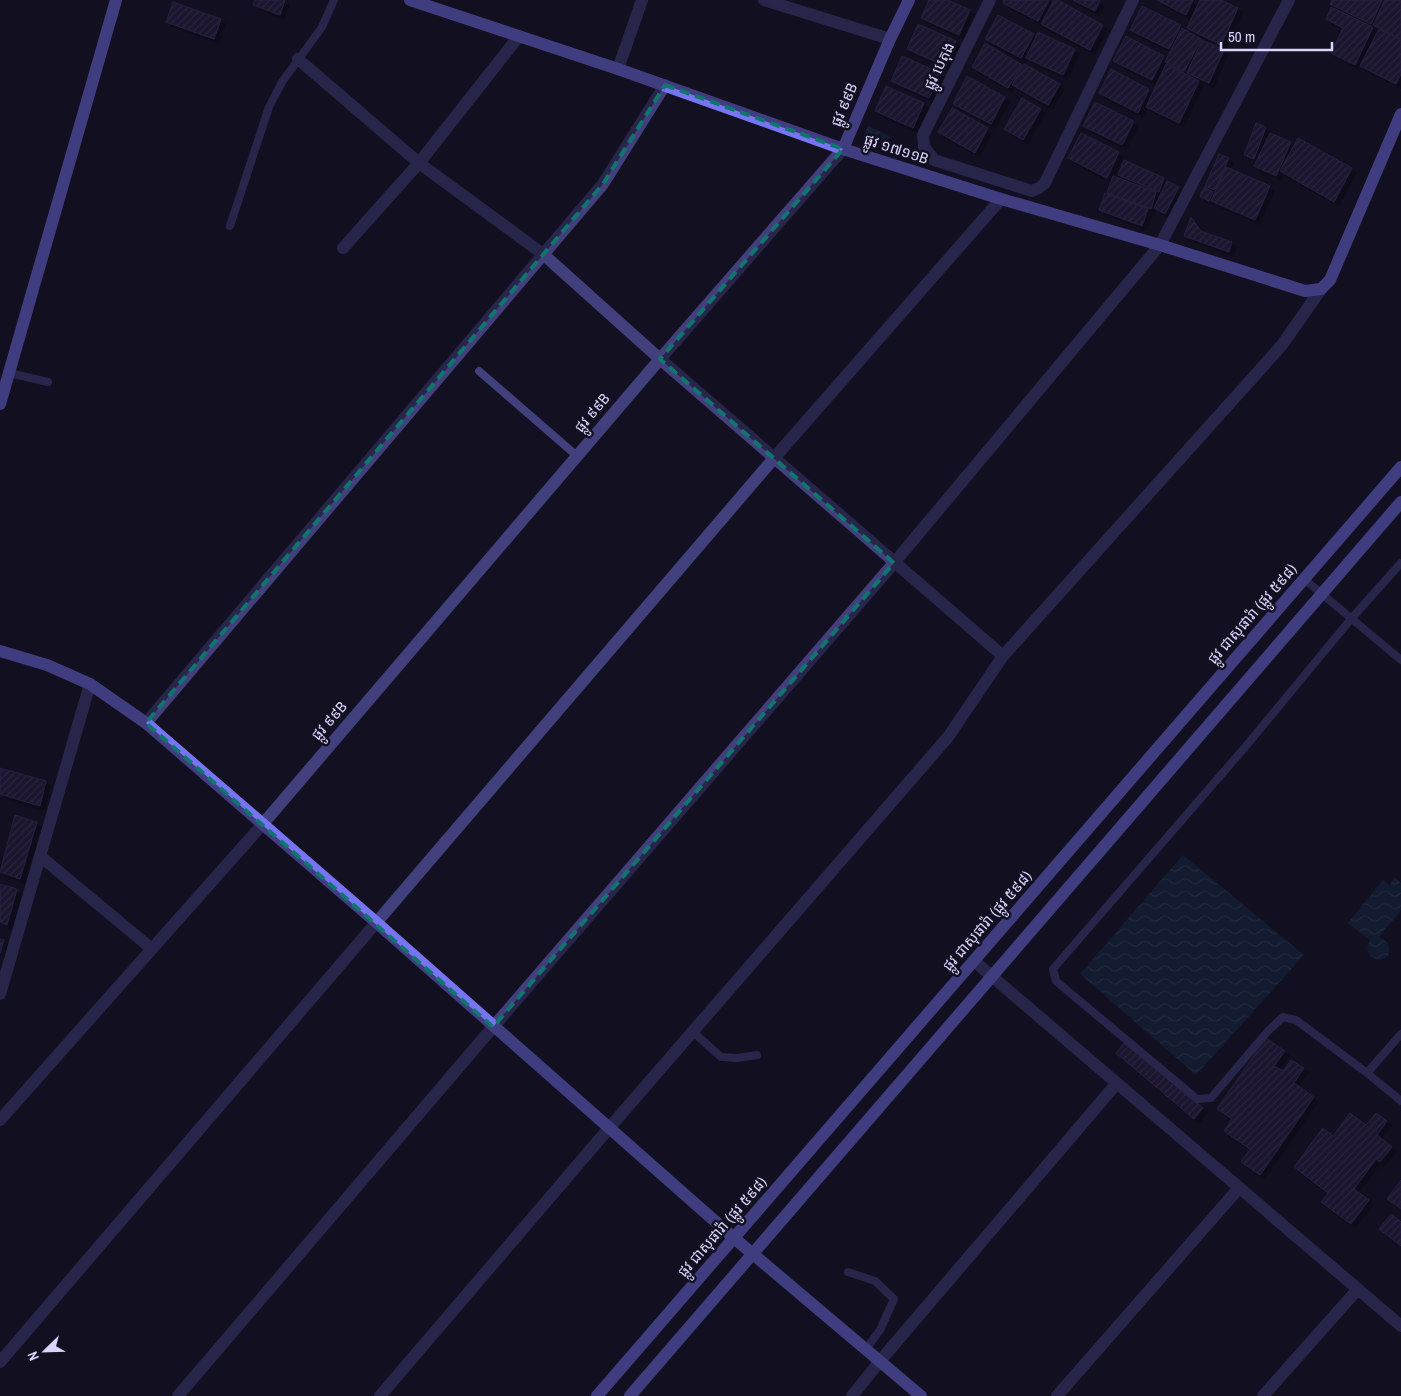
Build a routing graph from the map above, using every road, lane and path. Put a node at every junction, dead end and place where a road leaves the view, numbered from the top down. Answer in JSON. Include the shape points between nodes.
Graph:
{"nodes":[{"id":1,"x":116,"y":0,"type":"edge"},
{"id":2,"x":334,"y":0,"type":"edge"},
{"id":3,"x":410,"y":0,"type":"edge"},
{"id":4,"x":642,"y":0,"type":"edge"},
{"id":5,"x":764,"y":0,"type":"edge"},
{"id":6,"x":909,"y":0,"type":"edge"},
{"id":7,"x":990,"y":0,"type":"edge"},
{"id":8,"x":1133,"y":0,"type":"edge"},
{"id":9,"x":1289,"y":0,"type":"edge"},
{"id":10,"x":519,"y":36,"type":"junction"},
{"id":11,"x":890,"y":39,"type":"junction"},
{"id":12,"x":298,"y":59,"type":"junction"},
{"id":13,"x":618,"y":69,"type":"junction"},
{"id":14,"x":665,"y":85,"type":"junction"},
{"id":15,"x":1401,"y":114,"type":"edge"},
{"id":16,"x":843,"y":149,"type":"junction"},
{"id":17,"x":419,"y":163,"type":"junction"},
{"id":18,"x":1001,"y":199,"type":"junction"},
{"id":19,"x":230,"y":226,"type":"dead end"},
{"id":20,"x":1160,"y":246,"type":"junction"},
{"id":21,"x":343,"y":248,"type":"dead end"},
{"id":22,"x":543,"y":254,"type":"junction"},
{"id":23,"x":1321,"y":289,"type":"junction"},
{"id":24,"x":660,"y":359,"type":"junction"},
{"id":25,"x":479,"y":371,"type":"dead end"},
{"id":26,"x":9,"y":373,"type":"junction"},
{"id":27,"x":48,"y":382,"type":"dead end"},
{"id":28,"x":0,"y":404,"type":"edge"},
{"id":29,"x":577,"y":456,"type":"junction"},
{"id":30,"x":775,"y":458,"type":"junction"},
{"id":31,"x":1401,"y":467,"type":"edge"},
{"id":32,"x":1401,"y":502,"type":"edge"},
{"id":33,"x":894,"y":563,"type":"junction"},
{"id":34,"x":1401,"y":563,"type":"edge"},
{"id":35,"x":1304,"y":579,"type":"junction"},
{"id":36,"x":1322,"y":594,"type":"junction"},
{"id":37,"x":1351,"y":619,"type":"junction"},
{"id":38,"x":0,"y":651,"type":"edge"},
{"id":39,"x":1002,"y":656,"type":"junction"},
{"id":40,"x":1401,"y":660,"type":"edge"},
{"id":41,"x":90,"y":684,"type":"junction"},
{"id":42,"x":146,"y":723,"type":"junction"},
{"id":43,"x":262,"y":825,"type":"junction"},
{"id":44,"x":40,"y":856,"type":"junction"},
{"id":45,"x":377,"y":923,"type":"junction"},
{"id":46,"x":152,"y":949,"type":"junction"},
{"id":47,"x":974,"y":960,"type":"junction"},
{"id":48,"x":992,"y":976,"type":"junction"},
{"id":49,"x":0,"y":994,"type":"edge"},
{"id":50,"x":493,"y":1026,"type":"junction"},
{"id":51,"x":692,"y":1032,"type":"junction"},
{"id":52,"x":1401,"y":1034,"type":"edge"},
{"id":53,"x":757,"y":1054,"type":"dead end"},
{"id":54,"x":1367,"y":1073,"type":"junction"},
{"id":55,"x":1118,"y":1083,"type":"junction"},
{"id":56,"x":1401,"y":1101,"type":"edge"},
{"id":57,"x":0,"y":1120,"type":"edge"},
{"id":58,"x":610,"y":1127,"type":"junction"},
{"id":59,"x":1239,"y":1188,"type":"junction"},
{"id":60,"x":734,"y":1238,"type":"junction"},
{"id":61,"x":753,"y":1254,"type":"junction"},
{"id":62,"x":848,"y":1272,"type":"dead end"},
{"id":63,"x":1358,"y":1289,"type":"junction"},
{"id":64,"x":1401,"y":1326,"type":"edge"},
{"id":65,"x":866,"y":1349,"type":"junction"},
{"id":66,"x":880,"y":1361,"type":"junction"},
{"id":67,"x":0,"y":1362,"type":"edge"},
{"id":68,"x":178,"y":1396,"type":"edge"},
{"id":69,"x":380,"y":1396,"type":"edge"},
{"id":70,"x":597,"y":1396,"type":"edge"},
{"id":71,"x":630,"y":1396,"type":"edge"},
{"id":72,"x":852,"y":1396,"type":"edge"},
{"id":73,"x":921,"y":1396,"type":"edge"},
{"id":74,"x":1057,"y":1396,"type":"edge"},
{"id":75,"x":1264,"y":1396,"type":"edge"}],
"edges":[{"from":1,"to":26,"type":"street"},
{"from":2,"to":12,"type":"lane","via":[[322,27]]},
{"from":3,"to":10,"type":"street","name":"ផ្លូវ ១៧១១B"},
{"from":4,"to":13,"type":"street"},
{"from":5,"to":11,"type":"street"},
{"from":6,"to":11,"type":"street","name":"ផ្លូវ ៩៩B"},
{"from":7,"to":8,"type":"street","name":"ផ្លូវ បេតុង","via":[[923,135],[924,147],[934,160],[1032,191],[1045,183]]},
{"from":9,"to":20,"type":"street"},
{"from":10,"to":13,"type":"street","name":"ផ្លូវ ១៧១១B"},
{"from":10,"to":17,"type":"street"},
{"from":11,"to":16,"type":"street","name":"ផ្លូវ ៩៩B"},
{"from":12,"to":17,"type":"street"},
{"from":12,"to":19,"type":"lane","via":[[269,107]]},
{"from":13,"to":14,"type":"street","name":"ផ្លូវ ១៧១១B"},
{"from":14,"to":16,"type":"street","name":"ផ្លូវ ១៧១១B"},
{"from":14,"to":22,"type":"street","via":[[603,184]]},
{"from":15,"to":23,"type":"street","via":[[1330,280]]},
{"from":16,"to":18,"type":"street","name":"ផ្លូវ ១៧១១B"},
{"from":16,"to":24,"type":"street","name":"ផ្លូវ ៩៩B"},
{"from":17,"to":21,"type":"street"},
{"from":17,"to":22,"type":"street"},
{"from":18,"to":20,"type":"street","name":"ផ្លូវ ១៧១១B"},
{"from":18,"to":30,"type":"street"},
{"from":20,"to":23,"type":"street","name":"ផ្លូវ ១៧១១B","via":[[1305,291]]},
{"from":20,"to":33,"type":"street"},
{"from":22,"to":24,"type":"street"},
{"from":22,"to":42,"type":"street"},
{"from":23,"to":39,"type":"street","via":[[1282,345]]},
{"from":24,"to":29,"type":"street","name":"ផ្លូវ ៩៩B"},
{"from":24,"to":30,"type":"street"},
{"from":25,"to":29,"type":"lane"},
{"from":26,"to":27,"type":"lane"},
{"from":26,"to":28,"type":"street"},
{"from":29,"to":43,"type":"street","name":"ផ្លូវ ៩៩B"},
{"from":30,"to":33,"type":"street"},
{"from":30,"to":45,"type":"street"},
{"from":31,"to":35,"type":"street","name":"ផ្លូវ ជាសុផារ៉ា (ផ្លូវ ៥៩៨)"},
{"from":32,"to":36,"type":"street"},
{"from":33,"to":39,"type":"street"},
{"from":33,"to":50,"type":"street"},
{"from":34,"to":37,"type":"lane"},
{"from":35,"to":36,"type":"lane"},
{"from":35,"to":47,"type":"street","name":"ផ្លូវ ជាសុផារ៉ា (ផ្លូវ ៥៩៨)"},
{"from":36,"to":37,"type":"lane"},
{"from":36,"to":48,"type":"street"},
{"from":37,"to":40,"type":"lane"},
{"from":37,"to":54,"type":"lane","via":[[1053,969],[1056,981],[1197,1099],[1211,1098],[1268,1031],[1284,1017],[1296,1020]]},
{"from":38,"to":41,"type":"street","via":[[47,665]]},
{"from":39,"to":51,"type":"street","via":[[948,737]]},
{"from":41,"to":42,"type":"street"},
{"from":41,"to":44,"type":"street"},
{"from":42,"to":43,"type":"street"},
{"from":43,"to":45,"type":"street"},
{"from":43,"to":46,"type":"street","name":"ផ្លូវ ៩៩B"},
{"from":44,"to":46,"type":"street"},
{"from":44,"to":49,"type":"street"},
{"from":45,"to":50,"type":"street"},
{"from":45,"to":67,"type":"street"},
{"from":46,"to":57,"type":"street","name":"ផ្លូវ ៩៩B"},
{"from":47,"to":48,"type":"street"},
{"from":47,"to":60,"type":"street","name":"ផ្លូវ ជាសុផារ៉ា (ផ្លូវ ៥៩៨)"},
{"from":48,"to":55,"type":"street"},
{"from":48,"to":61,"type":"street"},
{"from":50,"to":58,"type":"street"},
{"from":50,"to":68,"type":"street"},
{"from":51,"to":53,"type":"lane","via":[[721,1057]]},
{"from":51,"to":58,"type":"street"},
{"from":52,"to":54,"type":"lane"},
{"from":54,"to":56,"type":"lane"},
{"from":55,"to":59,"type":"street"},
{"from":55,"to":66,"type":"street"},
{"from":58,"to":60,"type":"street"},
{"from":58,"to":69,"type":"street"},
{"from":59,"to":63,"type":"street"},
{"from":59,"to":74,"type":"street"},
{"from":60,"to":61,"type":"street"},
{"from":60,"to":70,"type":"street","name":"ផ្លូវ ជាសុផារ៉ា (ផ្លូវ ៥៩៨)"},
{"from":61,"to":65,"type":"street"},
{"from":61,"to":71,"type":"street"},
{"from":62,"to":65,"type":"lane","via":[[875,1282],[894,1298],[880,1330]]},
{"from":63,"to":64,"type":"street"},
{"from":63,"to":75,"type":"street"},
{"from":65,"to":66,"type":"street"},
{"from":66,"to":72,"type":"street"},
{"from":66,"to":73,"type":"street"}]}
